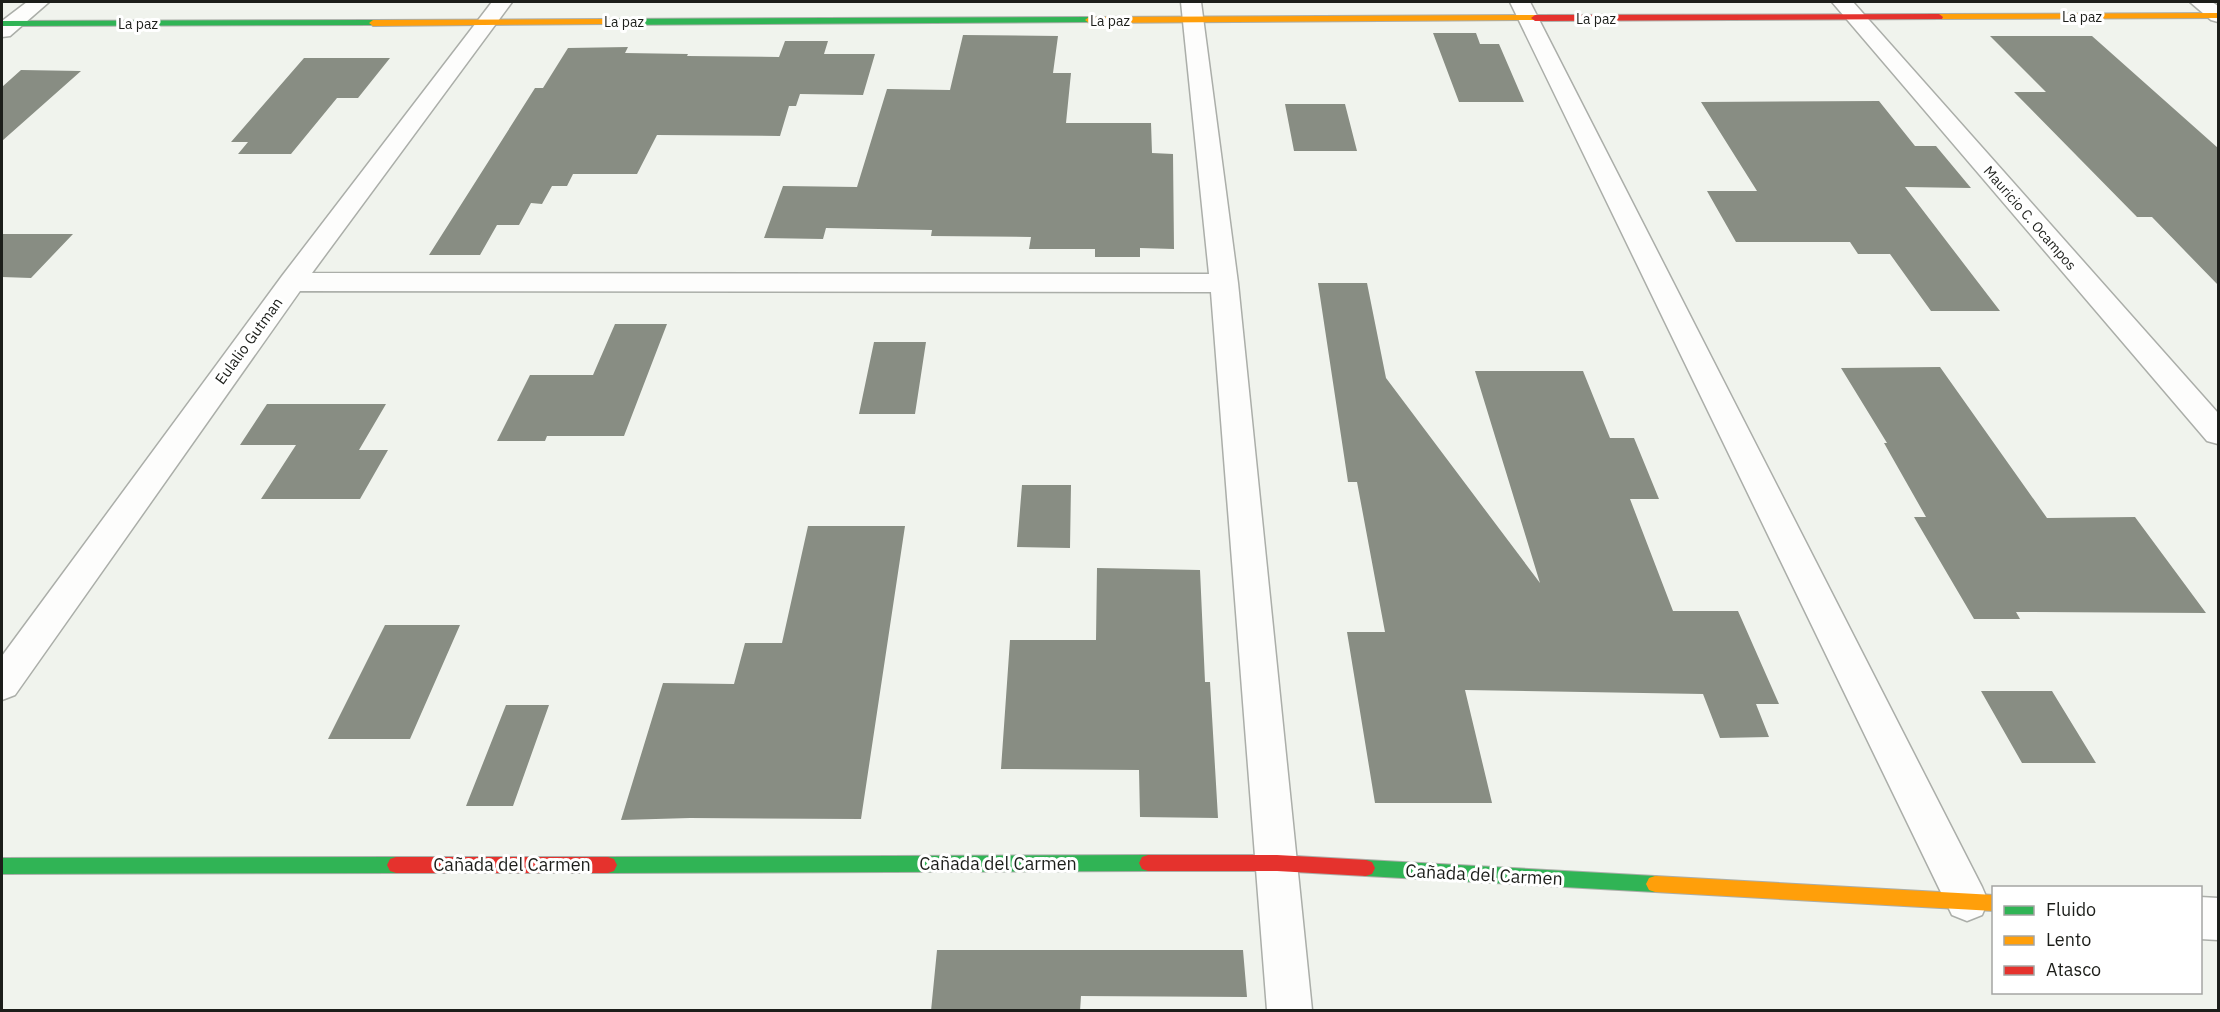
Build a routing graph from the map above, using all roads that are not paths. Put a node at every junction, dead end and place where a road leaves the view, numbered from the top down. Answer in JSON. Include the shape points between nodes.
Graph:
{"nodes":[{"id":1,"x":15,"y":2,"type":"edge"},
{"id":2,"x":39,"y":2,"type":"edge"},
{"id":3,"x":50,"y":2,"type":"edge"},
{"id":4,"x":2200,"y":2,"type":"edge"},
{"id":5,"x":1849,"y":10,"type":"edge"},
{"id":6,"x":1192,"y":11,"type":"edge"},
{"id":7,"x":1525,"y":11,"type":"edge"},
{"id":8,"x":493,"y":12,"type":"edge"},
{"id":9,"x":2218,"y":16,"type":"edge"},
{"id":10,"x":5,"y":26,"type":"edge"},
{"id":11,"x":292,"y":282,"type":"junction"},
{"id":12,"x":1224,"y":283,"type":"junction"},
{"id":13,"x":2218,"y":434,"type":"edge"},
{"id":14,"x":2,"y":684,"type":"edge"},
{"id":15,"x":1277,"y":863,"type":"junction"},
{"id":16,"x":2,"y":866,"type":"edge"},
{"id":17,"x":1980,"y":902,"type":"edge"},
{"id":18,"x":2202,"y":918,"type":"edge"},
{"id":19,"x":2218,"y":919,"type":"edge"},
{"id":20,"x":1290,"y":1011,"type":"edge"}],
"edges":[{"from":1,"to":2,"type":"street"},
{"from":2,"to":3,"type":"street"},
{"from":2,"to":10,"type":"street"},
{"from":4,"to":9,"type":"street"},
{"from":5,"to":7,"type":"street","name":"La paz"},
{"from":5,"to":9,"type":"street","name":"La paz"},
{"from":5,"to":13,"type":"street","name":"Mauricio C. Ocampos"},
{"from":6,"to":7,"type":"street","name":"La paz"},
{"from":6,"to":8,"type":"street","name":"La paz"},
{"from":6,"to":12,"type":"street"},
{"from":7,"to":17,"type":"street"},
{"from":8,"to":10,"type":"street","name":"La paz"},
{"from":8,"to":11,"type":"street","name":"Eulalio Gutman"},
{"from":11,"to":12,"type":"street"},
{"from":11,"to":14,"type":"street","name":"Eulalio Gutman"},
{"from":12,"to":15,"type":"street"},
{"from":15,"to":16,"type":"street","name":"Cañada del Carmen"},
{"from":15,"to":17,"type":"street","name":"Cañada del Carmen"},
{"from":15,"to":20,"type":"street"},
{"from":18,"to":19,"type":"street"}]}
